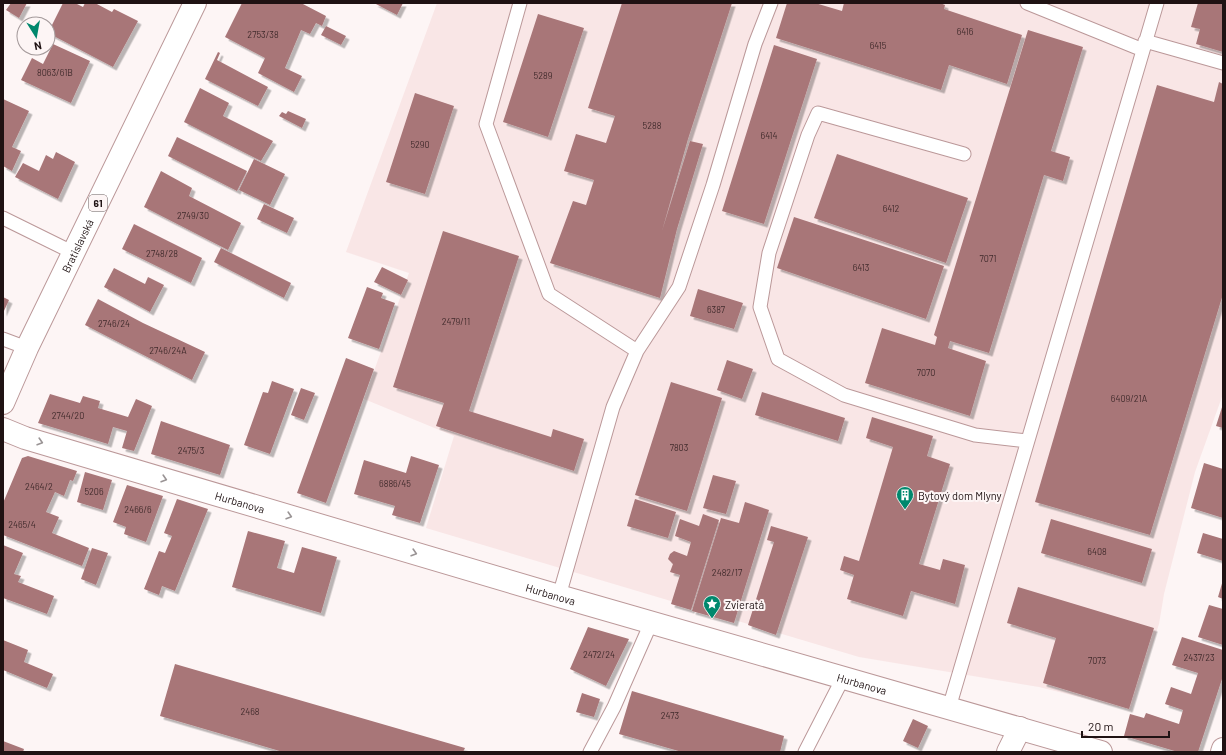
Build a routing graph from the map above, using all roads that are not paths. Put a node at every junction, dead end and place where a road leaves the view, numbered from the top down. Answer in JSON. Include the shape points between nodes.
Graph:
{"nodes":[{"id":1,"x":195,"y":3,"type":"edge"},
{"id":2,"x":520,"y":3,"type":"edge"},
{"id":3,"x":771,"y":3,"type":"edge"},
{"id":4,"x":1027,"y":3,"type":"edge"},
{"id":5,"x":1157,"y":3,"type":"edge"},
{"id":6,"x":1144,"y":46,"type":"junction"},
{"id":7,"x":1223,"y":63,"type":"edge"},
{"id":8,"x":964,"y":154,"type":"dead end"},
{"id":9,"x":3,"y":218,"type":"edge"},
{"id":10,"x":74,"y":253,"type":"junction"},
{"id":11,"x":3,"y":339,"type":"edge"},
{"id":12,"x":27,"y":348,"type":"junction"},
{"id":13,"x":637,"y":351,"type":"junction"},
{"id":14,"x":3,"y":403,"type":"edge"},
{"id":15,"x":3,"y":429,"type":"edge"},
{"id":16,"x":1027,"y":442,"type":"junction"},
{"id":17,"x":559,"y":596,"type":"junction"},
{"id":18,"x":651,"y":623,"type":"junction"},
{"id":19,"x":843,"y":678,"type":"junction"},
{"id":20,"x":949,"y":708,"type":"junction"},
{"id":21,"x":1020,"y":728,"type":"junction"},
{"id":22,"x":1223,"y":749,"type":"edge"},
{"id":23,"x":590,"y":752,"type":"edge"},
{"id":24,"x":805,"y":752,"type":"edge"},
{"id":25,"x":1008,"y":752,"type":"edge"},
{"id":26,"x":1101,"y":752,"type":"edge"},
{"id":27,"x":1222,"y":752,"type":"edge"}],
"edges":[{"from":1,"to":10,"type":"street","name":"Bratislavská","number":"61"},
{"from":2,"to":13,"type":"lane","via":[[486,124],[548,294]]},
{"from":3,"to":13,"type":"lane","via":[[755,44],[713,185],[678,287]]},
{"from":4,"to":6,"type":"lane"},
{"from":5,"to":6,"type":"lane"},
{"from":6,"to":7,"type":"lane"},
{"from":6,"to":16,"type":"lane"},
{"from":8,"to":16,"type":"lane","via":[[818,114],[808,135],[769,252],[760,306],[778,359],[844,395],[975,435]]},
{"from":9,"to":10,"type":"lane"},
{"from":10,"to":12,"type":"street","name":"Bratislavská","number":"61"},
{"from":11,"to":12,"type":"lane"},
{"from":12,"to":14,"type":"street","name":"Bratislavská","number":"61"},
{"from":13,"to":17,"type":"lane","via":[[613,407]]},
{"from":15,"to":17,"type":"street","name":"Hurbanova","one_way":true},
{"from":16,"to":20,"type":"lane"},
{"from":17,"to":18,"type":"street","name":"Hurbanova"},
{"from":18,"to":19,"type":"street","name":"Hurbanova"},
{"from":18,"to":23,"type":"lane","via":[[614,707]]},
{"from":19,"to":20,"type":"street","name":"Hurbanova"},
{"from":19,"to":24,"type":"lane"},
{"from":20,"to":21,"type":"street","name":"Hurbanova"},
{"from":21,"to":25,"type":"street"},
{"from":21,"to":26,"type":"street","name":"Hurbanova"},
{"from":22,"to":27,"type":"street"}]}
